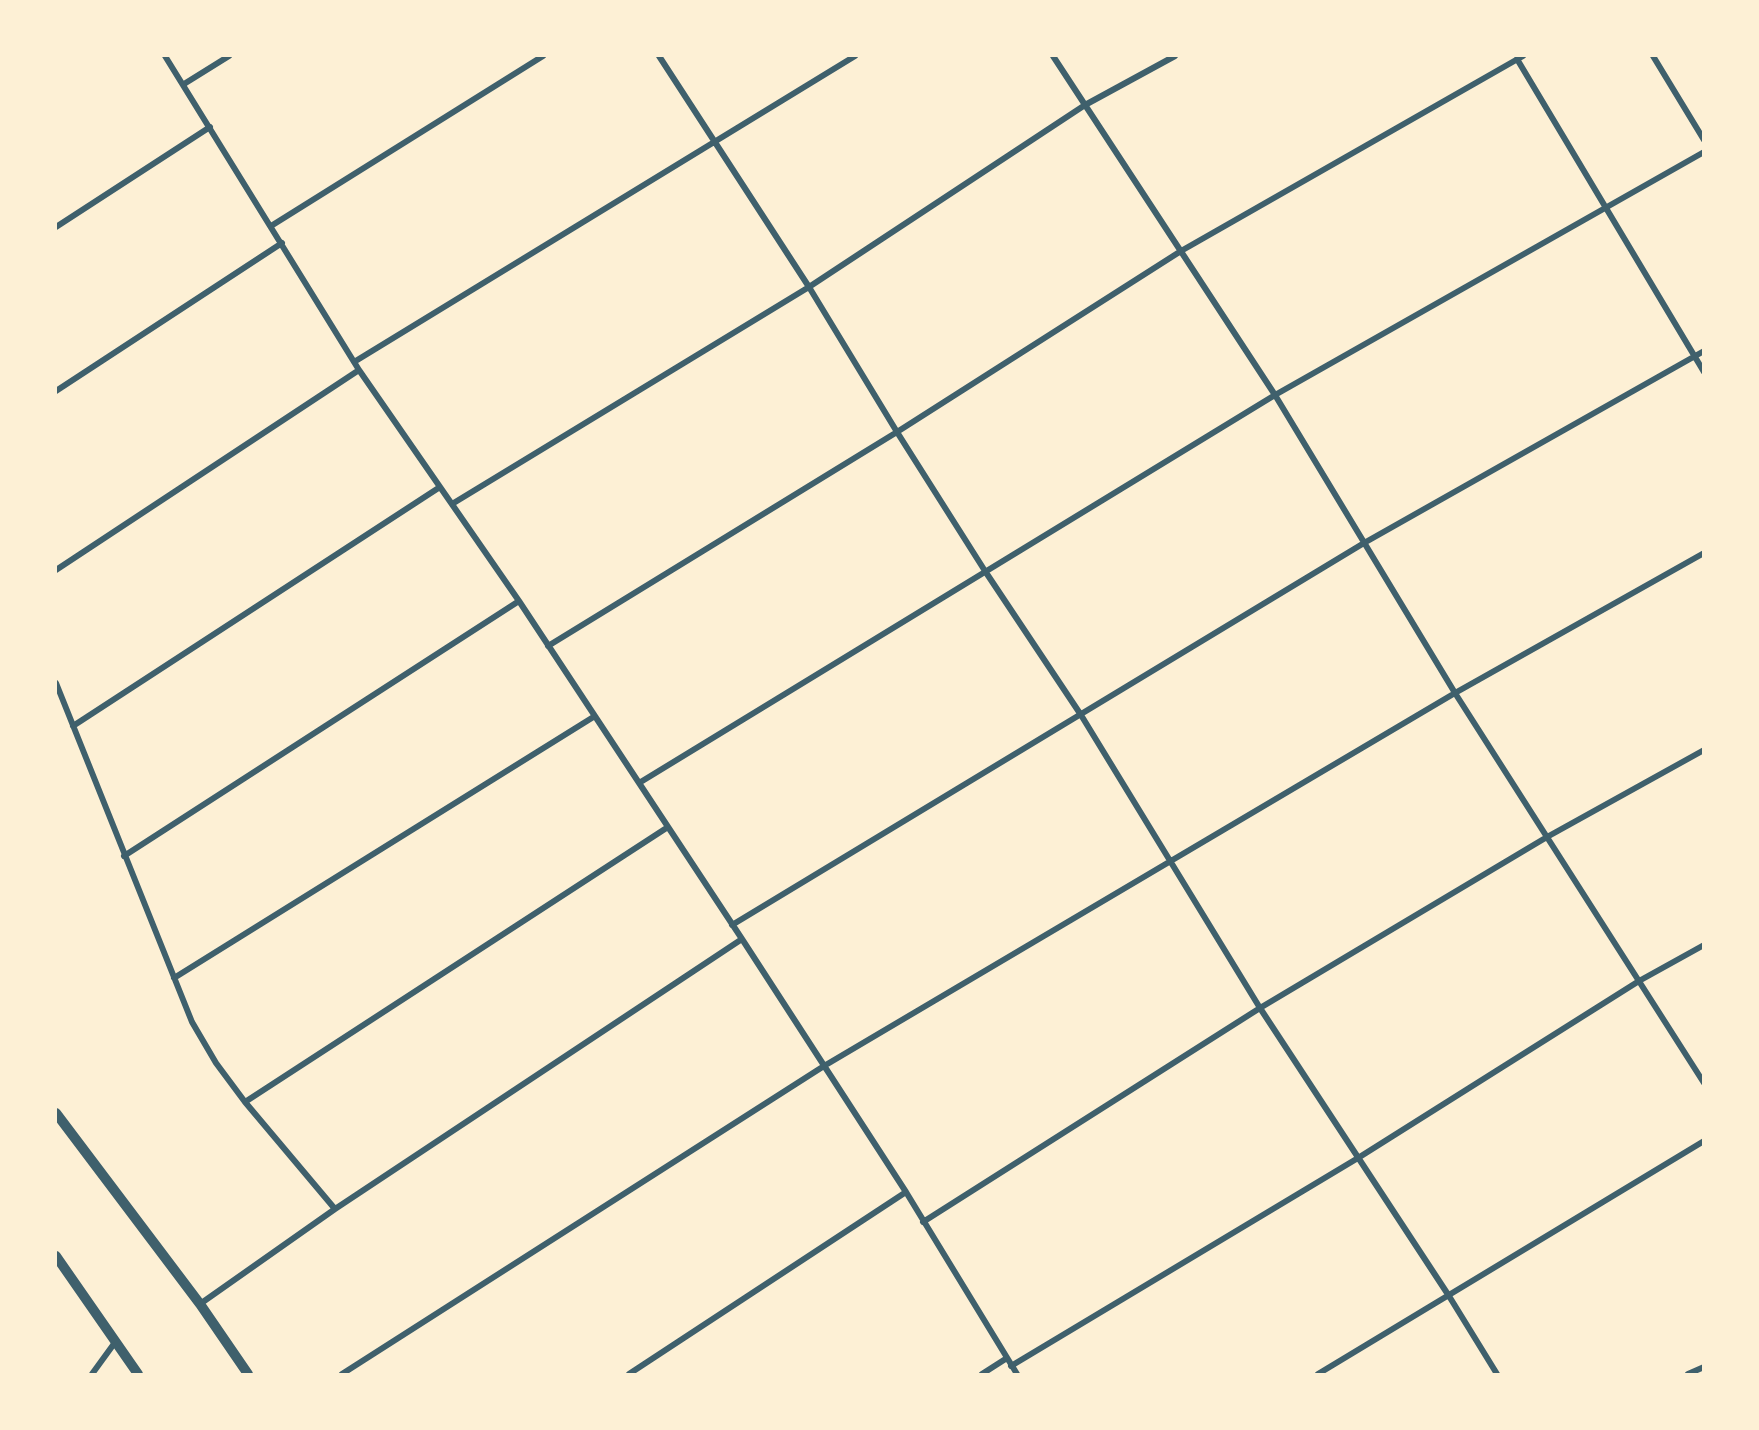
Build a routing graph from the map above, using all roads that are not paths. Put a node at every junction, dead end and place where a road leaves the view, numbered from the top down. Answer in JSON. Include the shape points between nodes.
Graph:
{"nodes":[{"id":1,"x":165,"y":56,"type":"edge"},
{"id":2,"x":229,"y":56,"type":"edge"},
{"id":3,"x":543,"y":56,"type":"edge"},
{"id":4,"x":659,"y":56,"type":"edge"},
{"id":5,"x":855,"y":56,"type":"edge"},
{"id":6,"x":1053,"y":56,"type":"edge"},
{"id":7,"x":1175,"y":56,"type":"edge"},
{"id":8,"x":1653,"y":56,"type":"edge"},
{"id":9,"x":1520,"y":57,"type":"edge"},
{"id":10,"x":184,"y":84,"type":"junction"},
{"id":11,"x":1085,"y":105,"type":"junction"},
{"id":12,"x":210,"y":127,"type":"junction"},
{"id":13,"x":1704,"y":140,"type":"edge"},
{"id":14,"x":716,"y":142,"type":"junction"},
{"id":15,"x":1704,"y":152,"type":"edge"},
{"id":16,"x":1605,"y":208,"type":"junction"},
{"id":17,"x":271,"y":226,"type":"junction"},
{"id":18,"x":56,"y":228,"type":"edge"},
{"id":19,"x":282,"y":243,"type":"junction"},
{"id":20,"x":1181,"y":251,"type":"junction"},
{"id":21,"x":809,"y":287,"type":"junction"},
{"id":22,"x":1704,"y":351,"type":"edge"},
{"id":23,"x":1694,"y":356,"type":"junction"},
{"id":24,"x":354,"y":362,"type":"junction"},
{"id":25,"x":359,"y":370,"type":"junction"},
{"id":26,"x":1704,"y":372,"type":"edge"},
{"id":27,"x":56,"y":391,"type":"edge"},
{"id":28,"x":1275,"y":395,"type":"junction"},
{"id":29,"x":897,"y":432,"type":"junction"},
{"id":30,"x":440,"y":487,"type":"junction"},
{"id":31,"x":452,"y":504,"type":"junction"},
{"id":32,"x":1364,"y":543,"type":"junction"},
{"id":33,"x":1704,"y":553,"type":"edge"},
{"id":34,"x":56,"y":570,"type":"edge"},
{"id":35,"x":985,"y":571,"type":"junction"},
{"id":36,"x":519,"y":601,"type":"junction"},
{"id":37,"x":548,"y":646,"type":"junction"},
{"id":38,"x":56,"y":683,"type":"edge"},
{"id":39,"x":1455,"y":693,"type":"junction"},
{"id":40,"x":1081,"y":715,"type":"junction"},
{"id":41,"x":595,"y":716,"type":"junction"},
{"id":42,"x":73,"y":726,"type":"junction"},
{"id":43,"x":1704,"y":750,"type":"edge"},
{"id":44,"x":639,"y":783,"type":"junction"},
{"id":45,"x":668,"y":827,"type":"junction"},
{"id":46,"x":1547,"y":837,"type":"junction"},
{"id":47,"x":124,"y":856,"type":"junction"},
{"id":48,"x":1171,"y":861,"type":"junction"},
{"id":49,"x":732,"y":925,"type":"junction"},
{"id":50,"x":742,"y":939,"type":"junction"},
{"id":51,"x":1704,"y":945,"type":"edge"},
{"id":52,"x":174,"y":978,"type":"junction"},
{"id":53,"x":1639,"y":981,"type":"junction"},
{"id":54,"x":1260,"y":1008,"type":"junction"},
{"id":55,"x":824,"y":1066,"type":"junction"},
{"id":56,"x":1704,"y":1083,"type":"edge"},
{"id":57,"x":245,"y":1102,"type":"junction"},
{"id":58,"x":56,"y":1113,"type":"edge"},
{"id":59,"x":1704,"y":1141,"type":"edge"},
{"id":60,"x":1358,"y":1158,"type":"junction"},
{"id":61,"x":906,"y":1192,"type":"junction"},
{"id":62,"x":335,"y":1209,"type":"junction"},
{"id":63,"x":923,"y":1222,"type":"junction"},
{"id":64,"x":56,"y":1256,"type":"edge"},
{"id":65,"x":1449,"y":1296,"type":"junction"},
{"id":66,"x":200,"y":1304,"type":"junction"},
{"id":67,"x":116,"y":1341,"type":"junction"},
{"id":68,"x":1007,"y":1359,"type":"junction"},
{"id":69,"x":1011,"y":1366,"type":"junction"},
{"id":70,"x":1704,"y":1366,"type":"edge"},
{"id":71,"x":92,"y":1374,"type":"edge"},
{"id":72,"x":138,"y":1374,"type":"edge"},
{"id":73,"x":248,"y":1374,"type":"edge"},
{"id":74,"x":342,"y":1374,"type":"edge"},
{"id":75,"x":629,"y":1374,"type":"edge"},
{"id":76,"x":982,"y":1374,"type":"edge"},
{"id":77,"x":1017,"y":1374,"type":"edge"},
{"id":78,"x":1318,"y":1374,"type":"edge"},
{"id":79,"x":1497,"y":1374,"type":"edge"},
{"id":80,"x":1689,"y":1374,"type":"edge"}],
"edges":[{"from":1,"to":10,"type":"street"},
{"from":2,"to":10,"type":"street"},
{"from":3,"to":17,"type":"street"},
{"from":4,"to":14,"type":"street"},
{"from":5,"to":14,"type":"street"},
{"from":6,"to":11,"type":"street"},
{"from":7,"to":11,"type":"street"},
{"from":8,"to":13,"type":"street"},
{"from":9,"to":16,"type":"street"},
{"from":9,"to":20,"type":"street"},
{"from":10,"to":12,"type":"street"},
{"from":11,"to":20,"type":"street"},
{"from":11,"to":21,"type":"street"},
{"from":12,"to":17,"type":"street"},
{"from":12,"to":18,"type":"street"},
{"from":14,"to":21,"type":"street"},
{"from":14,"to":24,"type":"street"},
{"from":15,"to":16,"type":"street"},
{"from":16,"to":23,"type":"street"},
{"from":16,"to":28,"type":"street"},
{"from":17,"to":19,"type":"street"},
{"from":19,"to":24,"type":"street"},
{"from":19,"to":27,"type":"street"},
{"from":20,"to":28,"type":"street"},
{"from":20,"to":29,"type":"street"},
{"from":21,"to":29,"type":"street"},
{"from":21,"to":31,"type":"street"},
{"from":22,"to":23,"type":"street"},
{"from":23,"to":26,"type":"street"},
{"from":23,"to":32,"type":"street"},
{"from":24,"to":25,"type":"street"},
{"from":25,"to":30,"type":"street"},
{"from":25,"to":34,"type":"street"},
{"from":28,"to":32,"type":"street"},
{"from":28,"to":35,"type":"street"},
{"from":29,"to":35,"type":"street"},
{"from":29,"to":37,"type":"street"},
{"from":30,"to":31,"type":"street"},
{"from":30,"to":42,"type":"street"},
{"from":31,"to":36,"type":"street"},
{"from":32,"to":39,"type":"street"},
{"from":32,"to":40,"type":"street"},
{"from":33,"to":39,"type":"street"},
{"from":35,"to":40,"type":"street"},
{"from":35,"to":44,"type":"street"},
{"from":36,"to":37,"type":"street"},
{"from":36,"to":47,"type":"street"},
{"from":37,"to":41,"type":"street"},
{"from":38,"to":42,"type":"street"},
{"from":39,"to":46,"type":"street"},
{"from":39,"to":48,"type":"street"},
{"from":40,"to":48,"type":"street"},
{"from":40,"to":49,"type":"street"},
{"from":41,"to":44,"type":"street"},
{"from":41,"to":52,"type":"street"},
{"from":42,"to":47,"type":"street"},
{"from":43,"to":46,"type":"street"},
{"from":44,"to":45,"type":"street"},
{"from":45,"to":49,"type":"street"},
{"from":45,"to":57,"type":"street"},
{"from":46,"to":53,"type":"street"},
{"from":46,"to":54,"type":"street"},
{"from":47,"to":52,"type":"street"},
{"from":48,"to":54,"type":"street"},
{"from":48,"to":55,"type":"street"},
{"from":49,"to":50,"type":"street"},
{"from":50,"to":55,"type":"street"},
{"from":50,"to":62,"type":"street"},
{"from":51,"to":53,"type":"street"},
{"from":52,"to":57,"type":"street","via":[[192,1022]]},
{"from":53,"to":56,"type":"street"},
{"from":53,"to":60,"type":"street"},
{"from":54,"to":60,"type":"street"},
{"from":54,"to":63,"type":"street"},
{"from":55,"to":61,"type":"street"},
{"from":55,"to":74,"type":"street"},
{"from":57,"to":62,"type":"street"},
{"from":58,"to":66,"type":"street"},
{"from":59,"to":65,"type":"street"},
{"from":60,"to":65,"type":"street"},
{"from":60,"to":69,"type":"street"},
{"from":61,"to":63,"type":"street"},
{"from":61,"to":75,"type":"street"},
{"from":62,"to":66,"type":"street"},
{"from":63,"to":68,"type":"street"},
{"from":64,"to":67,"type":"street"},
{"from":65,"to":78,"type":"street"},
{"from":65,"to":79,"type":"street"},
{"from":66,"to":73,"type":"street"},
{"from":67,"to":71,"type":"street"},
{"from":67,"to":72,"type":"street"},
{"from":68,"to":69,"type":"street"},
{"from":68,"to":76,"type":"street"},
{"from":69,"to":77,"type":"street"},
{"from":70,"to":80,"type":"street"}]}
